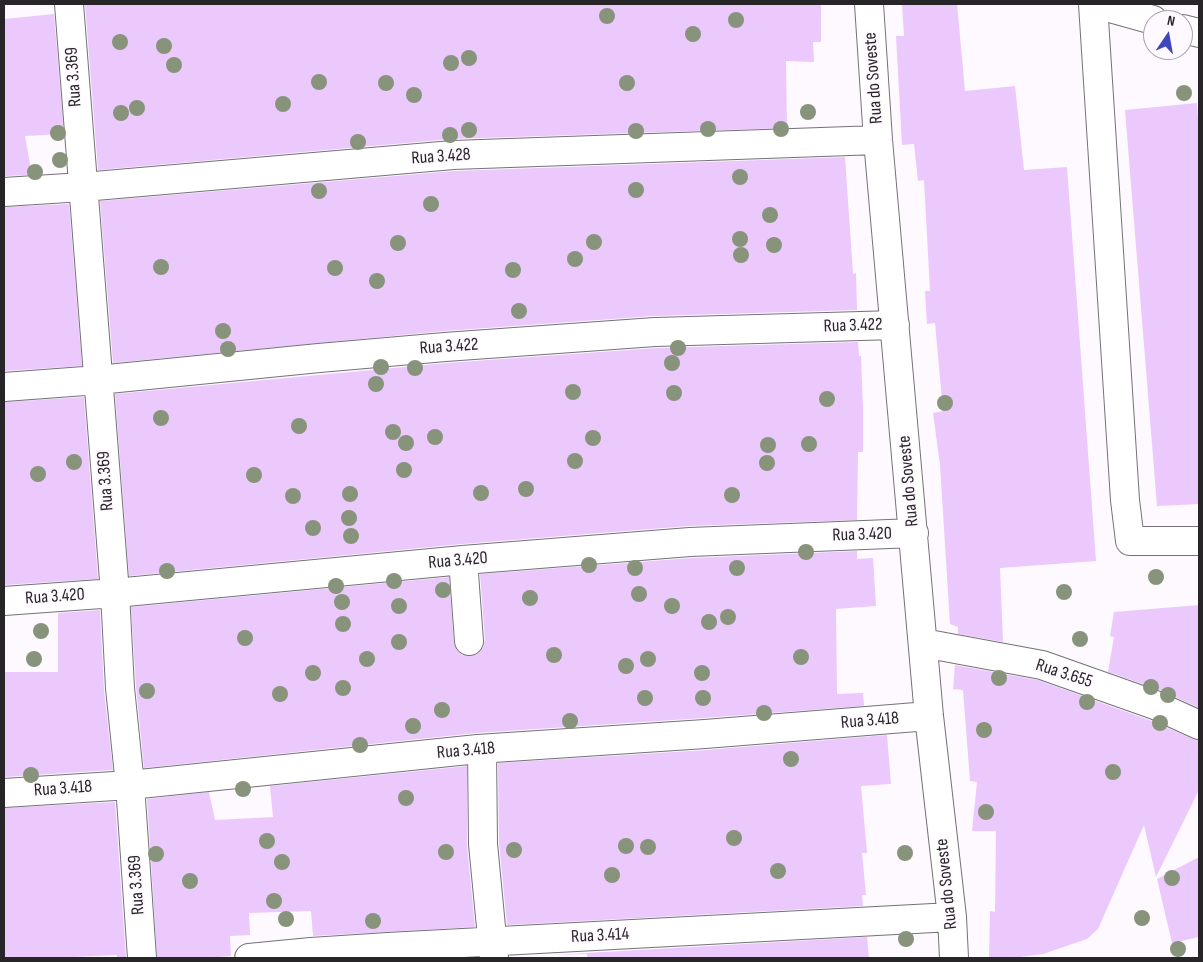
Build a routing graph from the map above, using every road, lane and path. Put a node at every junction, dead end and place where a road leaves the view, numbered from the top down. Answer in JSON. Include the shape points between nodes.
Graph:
{"nodes":[{"id":1,"x":69,"y":4,"type":"edge"},
{"id":2,"x":869,"y":4,"type":"edge"},
{"id":3,"x":1094,"y":4,"type":"edge"},
{"id":4,"x":1143,"y":17,"type":"edge"},
{"id":5,"x":878,"y":140,"type":"junction"},
{"id":6,"x":83,"y":188,"type":"junction"},
{"id":7,"x":4,"y":192,"type":"edge"},
{"id":8,"x":895,"y":325,"type":"junction"},
{"id":9,"x":98,"y":380,"type":"junction"},
{"id":10,"x":4,"y":387,"type":"edge"},
{"id":11,"x":914,"y":533,"type":"junction"},
{"id":12,"x":1199,"y":541,"type":"edge"},
{"id":13,"x":463,"y":560,"type":"junction"},
{"id":14,"x":115,"y":593,"type":"junction"},
{"id":15,"x":4,"y":601,"type":"edge"},
{"id":16,"x":469,"y":641,"type":"dead end"},
{"id":17,"x":922,"y":642,"type":"junction"},
{"id":18,"x":929,"y":716,"type":"junction"},
{"id":19,"x":1199,"y":725,"type":"edge"},
{"id":20,"x":482,"y":748,"type":"junction"},
{"id":21,"x":130,"y":785,"type":"junction"},
{"id":22,"x":4,"y":793,"type":"edge"},
{"id":23,"x":952,"y":917,"type":"junction"},
{"id":24,"x":494,"y":950,"type":"edge"},
{"id":25,"x":142,"y":958,"type":"edge"},
{"id":26,"x":249,"y":958,"type":"edge"},
{"id":27,"x":954,"y":958,"type":"edge"}],
"edges":[{"from":1,"to":6,"type":"street","name":"Rua 3.369"},
{"from":2,"to":5,"type":"street","name":"Rua do Soveste"},
{"from":3,"to":4,"type":"street"},
{"from":3,"to":12,"type":"street","via":[[1130,541]]},
{"from":5,"to":6,"type":"street","name":"Rua 3.428","via":[[440,156]]},
{"from":5,"to":8,"type":"street","name":"Rua do Soveste"},
{"from":6,"to":7,"type":"street","name":"Rua 3.428"},
{"from":6,"to":9,"type":"street","name":"Rua 3.369"},
{"from":8,"to":9,"type":"street","name":"Rua 3.422","via":[[645,332],[318,358]]},
{"from":8,"to":11,"type":"street","name":"Rua do Soveste"},
{"from":9,"to":10,"type":"street","name":"Rua 3.422"},
{"from":9,"to":14,"type":"street","name":"Rua 3.369"},
{"from":11,"to":13,"type":"street","name":"Rua 3.420","via":[[690,542]]},
{"from":11,"to":17,"type":"street","name":"Rua do Soveste"},
{"from":13,"to":14,"type":"street","name":"Rua 3.420"},
{"from":13,"to":16,"type":"street"},
{"from":14,"to":15,"type":"street","name":"Rua 3.420"},
{"from":14,"to":21,"type":"street","name":"Rua 3.369"},
{"from":17,"to":18,"type":"street","name":"Rua do Soveste"},
{"from":17,"to":19,"type":"street","name":"Rua 3.655","via":[[1042,665],[1156,705]]},
{"from":18,"to":20,"type":"street","name":"Rua 3.418"},
{"from":18,"to":23,"type":"street","name":"Rua do Soveste"},
{"from":20,"to":21,"type":"street","name":"Rua 3.418"},
{"from":20,"to":24,"type":"street","via":[[483,844]]},
{"from":21,"to":22,"type":"street","name":"Rua 3.418"},
{"from":21,"to":25,"type":"street","name":"Rua 3.369"},
{"from":23,"to":24,"type":"street","name":"Rua 3.414"},
{"from":23,"to":27,"type":"street","name":"Rua do Soveste"},
{"from":24,"to":26,"type":"street","name":"Rua 3.414","via":[[311,952]]}]}
